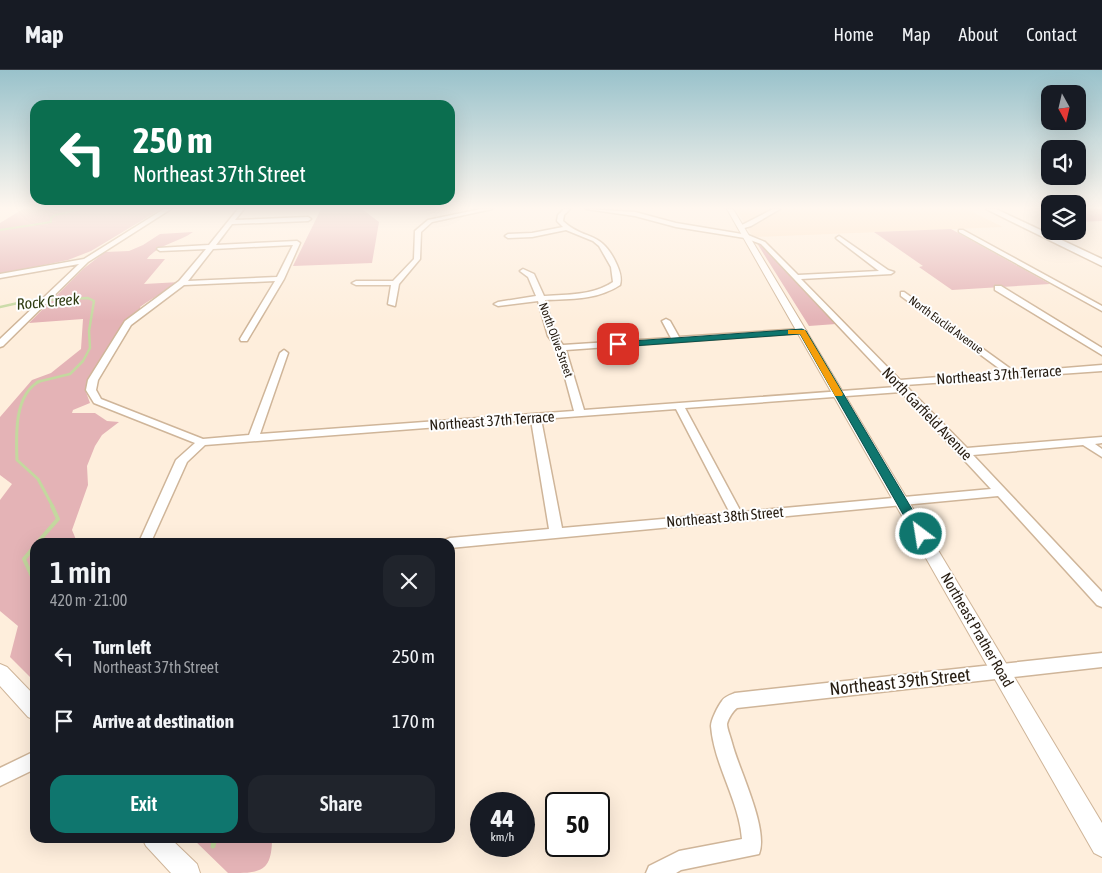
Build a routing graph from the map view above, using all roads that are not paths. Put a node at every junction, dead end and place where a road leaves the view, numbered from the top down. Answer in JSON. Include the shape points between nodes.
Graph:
{"nodes":[{"id":1,"x":109,"y":246,"type":"edge"},
{"id":2,"x":221,"y":246,"type":"edge"},
{"id":3,"x":295,"y":246,"type":"edge"},
{"id":4,"x":416,"y":246,"type":"edge"},
{"id":5,"x":604,"y":246,"type":"edge"},
{"id":6,"x":753,"y":246,"type":"edge"},
{"id":7,"x":766,"y":246,"type":"edge"},
{"id":8,"x":851,"y":246,"type":"edge"},
{"id":9,"x":990,"y":246,"type":"edge"},
{"id":10,"x":1068,"y":246,"type":"edge"},
{"id":11,"x":1084,"y":246,"type":"edge"},
{"id":12,"x":210,"y":247,"type":"junction"},
{"id":13,"x":160,"y":249,"type":"dead end"},
{"id":14,"x":1102,"y":255,"type":"edge"},
{"id":15,"x":86,"y":261,"type":"junction"},
{"id":16,"x":1102,"y":263,"type":"edge"},
{"id":17,"x":523,"y":271,"type":"dead end"},
{"id":18,"x":0,"y":276,"type":"edge"},
{"id":19,"x":796,"y":277,"type":"junction"},
{"id":20,"x":280,"y":279,"type":"junction"},
{"id":21,"x":182,"y":283,"type":"junction"},
{"id":22,"x":356,"y":283,"type":"dead end"},
{"id":23,"x":395,"y":283,"type":"junction"},
{"id":24,"x":998,"y":288,"type":"dead end"},
{"id":25,"x":904,"y":294,"type":"dead end"},
{"id":26,"x":541,"y":298,"type":"junction"},
{"id":27,"x":392,"y":304,"type":"dead end"},
{"id":28,"x":498,"y":304,"type":"dead end"},
{"id":29,"x":1102,"y":309,"type":"edge"},
{"id":30,"x":666,"y":321,"type":"dead end"},
{"id":31,"x":802,"y":331,"type":"junction"},
{"id":32,"x":244,"y":339,"type":"dead end"},
{"id":33,"x":676,"y":340,"type":"junction"},
{"id":34,"x":0,"y":344,"type":"edge"},
{"id":35,"x":561,"y":348,"type":"junction"},
{"id":36,"x":1102,"y":352,"type":"edge"},
{"id":37,"x":284,"y":353,"type":"dead end"},
{"id":38,"x":1102,"y":368,"type":"edge"},
{"id":39,"x":1012,"y":374,"type":"junction"},
{"id":40,"x":900,"y":386,"type":"junction"},
{"id":41,"x":838,"y":394,"type":"junction"},
{"id":42,"x":679,"y":406,"type":"junction"},
{"id":43,"x":580,"y":414,"type":"junction"},
{"id":44,"x":536,"y":418,"type":"junction"},
{"id":45,"x":253,"y":439,"type":"junction"},
{"id":46,"x":1102,"y":440,"type":"edge"},
{"id":47,"x":202,"y":442,"type":"junction"},
{"id":48,"x":1086,"y":442,"type":"junction"},
{"id":49,"x":964,"y":452,"type":"junction"},
{"id":50,"x":1102,"y":454,"type":"edge"},
{"id":51,"x":1000,"y":492,"type":"junction"},
{"id":52,"x":900,"y":500,"type":"junction"},
{"id":53,"x":737,"y":515,"type":"junction"},
{"id":54,"x":556,"y":532,"type":"junction"},
{"id":55,"x":147,"y":538,"type":"edge"},
{"id":56,"x":455,"y":542,"type":"edge"},
{"id":57,"x":1102,"y":601,"type":"edge"},
{"id":58,"x":1102,"y":660,"type":"edge"},
{"id":59,"x":1001,"y":671,"type":"junction"},
{"id":60,"x":0,"y":673,"type":"edge"},
{"id":61,"x":30,"y":705,"type":"edge"},
{"id":62,"x":30,"y":762,"type":"edge"},
{"id":63,"x":0,"y":777,"type":"edge"},
{"id":64,"x":159,"y":843,"type":"edge"},
{"id":65,"x":1102,"y":845,"type":"edge"},
{"id":66,"x":188,"y":873,"type":"edge"},
{"id":67,"x":656,"y":873,"type":"edge"}],
"edges":[{"from":1,"to":15,"type":"street"},
{"from":2,"to":12,"type":"street"},
{"from":3,"to":20,"type":"street"},
{"from":4,"to":23,"type":"street","via":[[414,264]]},
{"from":5,"to":26,"type":"street","via":[[618,276],[610,289]]},
{"from":6,"to":31,"type":"main road","name":"Northeast Prather Road"},
{"from":7,"to":19,"type":"street","name":"North Garfield Avenue"},
{"from":8,"to":19,"type":"street","via":[[888,272]]},
{"from":9,"to":29,"type":"street"},
{"from":10,"to":16,"type":"highway"},
{"from":11,"to":14,"type":"highway"},
{"from":12,"to":13,"type":"street"},
{"from":12,"to":21,"type":"street"},
{"from":15,"to":18,"type":"street"},
{"from":15,"to":34,"type":"street"},
{"from":17,"to":26,"type":"street","name":"North Olive Street","via":[[531,276]]},
{"from":19,"to":40,"type":"street","name":"North Garfield Avenue"},
{"from":20,"to":21,"type":"street"},
{"from":20,"to":32,"type":"street"},
{"from":21,"to":47,"type":"street","name":"Northeast 37th Terrace","via":[[128,323],[93,380],[92,394],[104,404]]},
{"from":22,"to":23,"type":"street"},
{"from":23,"to":27,"type":"street"},
{"from":24,"to":36,"type":"street"},
{"from":25,"to":39,"type":"street","name":"North Euclid Avenue"},
{"from":26,"to":28,"type":"street"},
{"from":26,"to":35,"type":"street","name":"North Olive Street","via":[[552,336]]},
{"from":30,"to":33,"type":"street"},
{"from":31,"to":33,"type":"street"},
{"from":31,"to":41,"type":"main road","name":"Northeast Prather Road"},
{"from":33,"to":35,"type":"street"},
{"from":35,"to":43,"type":"street","name":"North Olive Street"},
{"from":37,"to":45,"type":"street"},
{"from":38,"to":39,"type":"street","name":"Northeast 37th Terrace"},
{"from":39,"to":40,"type":"street","name":"Northeast 37th Terrace"},
{"from":40,"to":41,"type":"street","name":"Northeast 37th Terrace"},
{"from":40,"to":49,"type":"street","name":"North Garfield Avenue"},
{"from":41,"to":42,"type":"street","name":"Northeast 37th Terrace"},
{"from":41,"to":52,"type":"main road","name":"Northeast Prather Road"},
{"from":42,"to":43,"type":"street","name":"Northeast 37th Terrace"},
{"from":42,"to":53,"type":"street"},
{"from":43,"to":44,"type":"street","name":"Northeast 37th Terrace"},
{"from":44,"to":45,"type":"street","name":"Northeast 37th Terrace"},
{"from":44,"to":54,"type":"street"},
{"from":45,"to":47,"type":"street","name":"Northeast 37th Terrace"},
{"from":46,"to":48,"type":"street"},
{"from":47,"to":55,"type":"street","via":[[182,460]]},
{"from":48,"to":49,"type":"street"},
{"from":48,"to":50,"type":"street"},
{"from":49,"to":51,"type":"street","name":"North Garfield Avenue"},
{"from":51,"to":52,"type":"street","name":"Northeast 38th Street"},
{"from":51,"to":57,"type":"street","name":"North Garfield Avenue"},
{"from":52,"to":53,"type":"street","name":"Northeast 38th Street"},
{"from":52,"to":59,"type":"main road","name":"Northeast Prather Road"},
{"from":53,"to":54,"type":"street","name":"Northeast 38th Street"},
{"from":54,"to":56,"type":"street","name":"Northeast 38th Street"},
{"from":58,"to":59,"type":"street","name":"Northeast 39th Street"},
{"from":59,"to":65,"type":"main road","name":"Northeast Prather Road"},
{"from":59,"to":67,"type":"street","name":"Northeast 39th Street","via":[[735,701],[728,706],[719,724],[750,823],[752,847],[679,861]]},
{"from":60,"to":61,"type":"main road"},
{"from":62,"to":63,"type":"street"},
{"from":64,"to":66,"type":"main road"}]}
